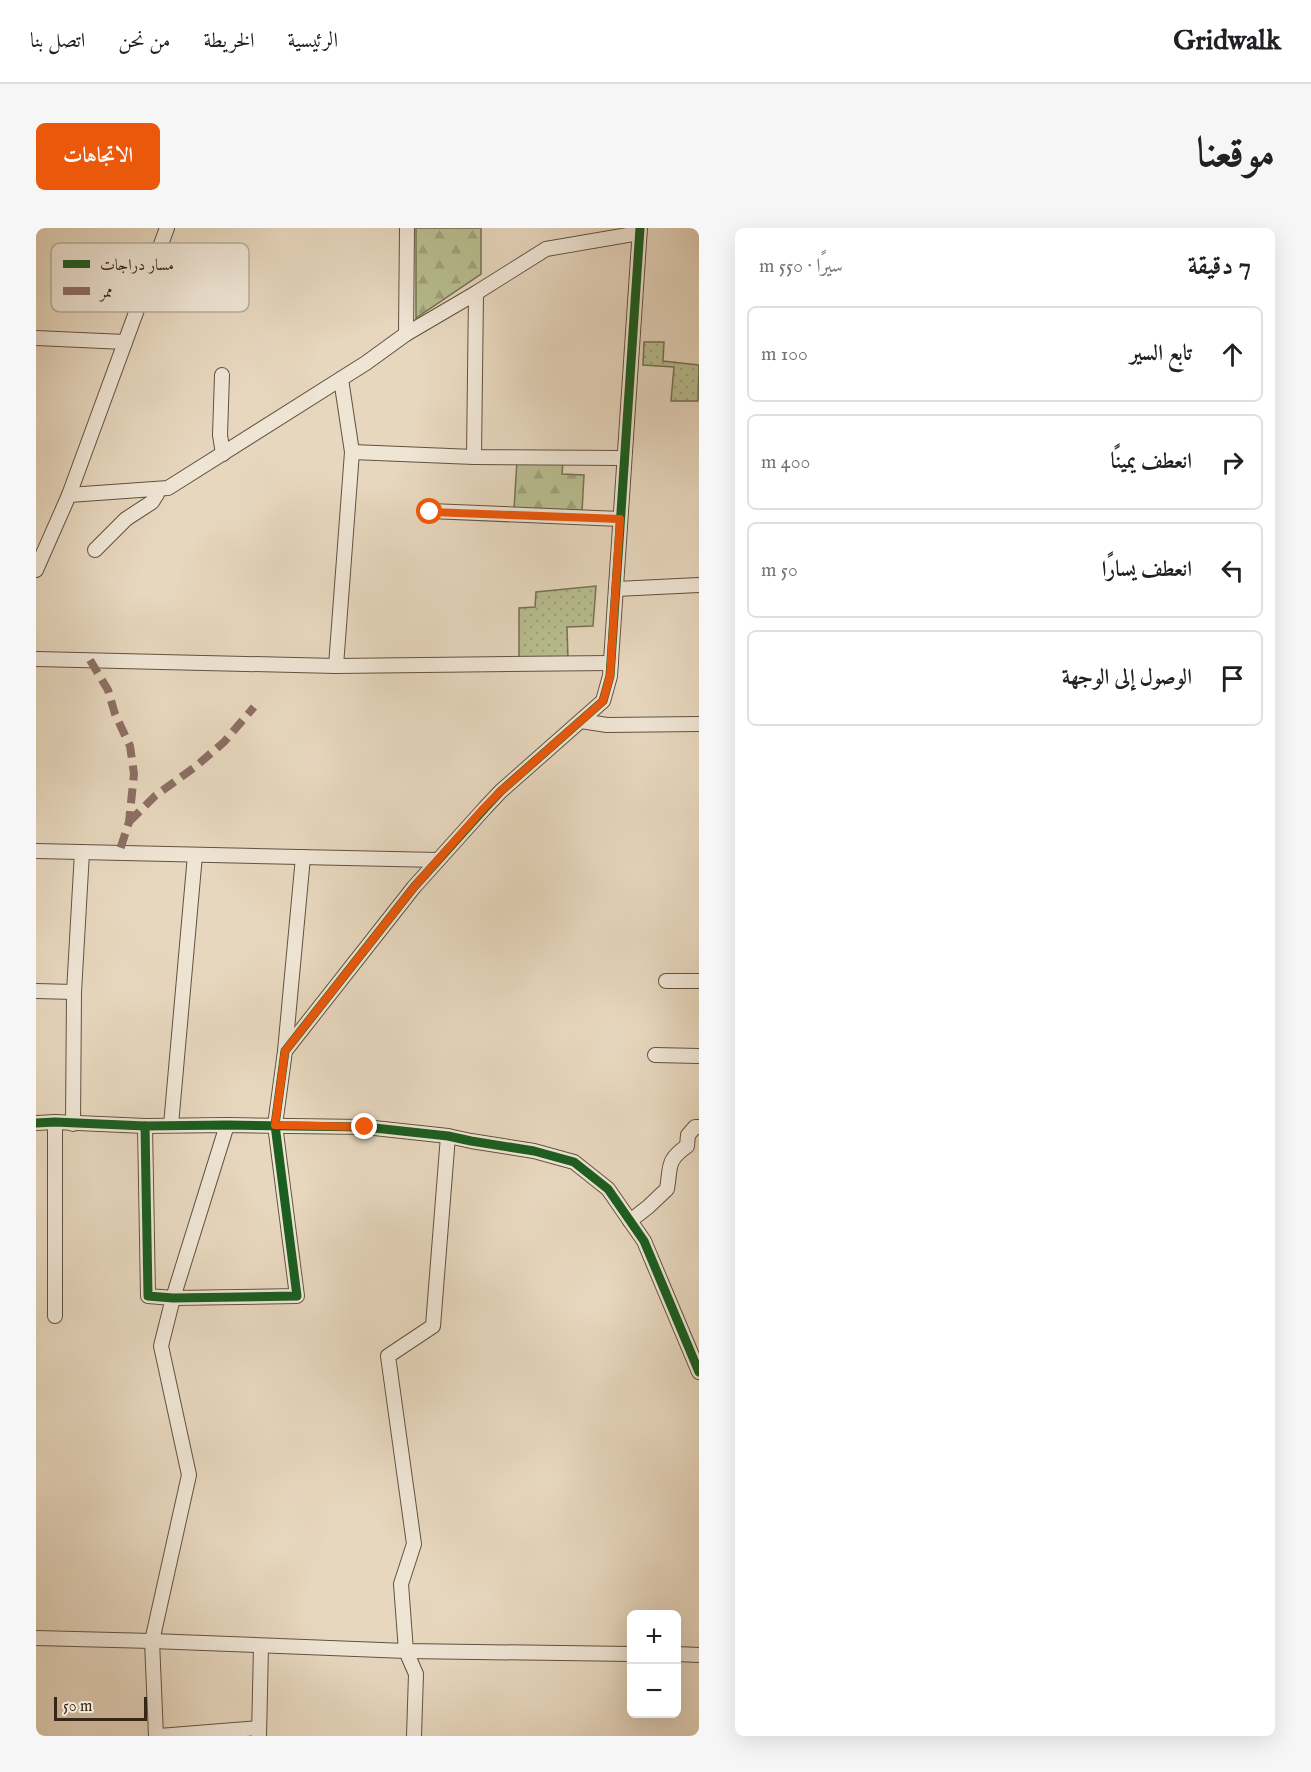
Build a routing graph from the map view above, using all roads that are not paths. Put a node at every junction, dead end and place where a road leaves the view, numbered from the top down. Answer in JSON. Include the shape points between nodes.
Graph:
{"nodes":[{"id":1,"x":167,"y":228,"type":"edge"},
{"id":2,"x":407,"y":228,"type":"edge"},
{"id":3,"x":640,"y":231,"type":"edge"},
{"id":4,"x":161,"y":243,"type":"edge"},
{"id":5,"x":476,"y":293,"type":"junction"},
{"id":6,"x":136,"y":312,"type":"edge"},
{"id":7,"x":405,"y":334,"type":"junction"},
{"id":8,"x":36,"y":338,"type":"edge"},
{"id":9,"x":125,"y":342,"type":"junction"},
{"id":10,"x":222,"y":375,"type":"dead end"},
{"id":11,"x":340,"y":379,"type":"junction"},
{"id":12,"x":352,"y":452,"type":"junction"},
{"id":13,"x":223,"y":454,"type":"junction"},
{"id":14,"x":474,"y":457,"type":"junction"},
{"id":15,"x":624,"y":458,"type":"junction"},
{"id":16,"x":158,"y":489,"type":"junction"},
{"id":17,"x":69,"y":495,"type":"junction"},
{"id":18,"x":430,"y":512,"type":"dead end"},
{"id":19,"x":620,"y":519,"type":"junction"},
{"id":20,"x":95,"y":550,"type":"dead end"},
{"id":21,"x":36,"y":570,"type":"edge"},
{"id":22,"x":699,"y":585,"type":"edge"},
{"id":23,"x":616,"y":589,"type":"junction"},
{"id":24,"x":36,"y":659,"type":"edge"},
{"id":25,"x":611,"y":663,"type":"junction"},
{"id":26,"x":336,"y":666,"type":"junction"},
{"id":27,"x":581,"y":721,"type":"junction"},
{"id":28,"x":699,"y":724,"type":"edge"},
{"id":29,"x":36,"y":851,"type":"edge"},
{"id":30,"x":82,"y":852,"type":"junction"},
{"id":31,"x":195,"y":855,"type":"junction"},
{"id":32,"x":303,"y":857,"type":"junction"},
{"id":33,"x":438,"y":860,"type":"junction"},
{"id":34,"x":666,"y":981,"type":"dead end"},
{"id":35,"x":699,"y":981,"type":"edge"},
{"id":36,"x":36,"y":991,"type":"edge"},
{"id":37,"x":74,"y":992,"type":"junction"},
{"id":38,"x":285,"y":1051,"type":"junction"},
{"id":39,"x":655,"y":1054,"type":"dead end"},
{"id":40,"x":699,"y":1056,"type":"edge"},
{"id":41,"x":56,"y":1122,"type":"junction"},
{"id":42,"x":36,"y":1123,"type":"edge"},
{"id":43,"x":72,"y":1124,"type":"junction"},
{"id":44,"x":171,"y":1125,"type":"junction"},
{"id":45,"x":227,"y":1125,"type":"junction"},
{"id":46,"x":275,"y":1125,"type":"junction"},
{"id":47,"x":145,"y":1126,"type":"junction"},
{"id":48,"x":699,"y":1126,"type":"edge"},
{"id":49,"x":448,"y":1136,"type":"junction"},
{"id":50,"x":630,"y":1221,"type":"junction"},
{"id":51,"x":173,"y":1298,"type":"junction"},
{"id":52,"x":56,"y":1316,"type":"dead end"},
{"id":53,"x":699,"y":1372,"type":"edge"},
{"id":54,"x":36,"y":1638,"type":"edge"},
{"id":55,"x":152,"y":1641,"type":"junction"},
{"id":56,"x":261,"y":1646,"type":"junction"},
{"id":57,"x":406,"y":1652,"type":"junction"},
{"id":58,"x":627,"y":1654,"type":"edge"},
{"id":59,"x":681,"y":1654,"type":"edge"},
{"id":60,"x":699,"y":1655,"type":"edge"},
{"id":61,"x":258,"y":1732,"type":"edge"},
{"id":62,"x":158,"y":1736,"type":"edge"},
{"id":63,"x":414,"y":1736,"type":"edge"}],
"edges":[{"from":1,"to":4,"type":"street"},
{"from":2,"to":7,"type":"street"},
{"from":3,"to":5,"type":"street","via":[[546,249]]},
{"from":3,"to":15,"type":"street"},
{"from":5,"to":7,"type":"street"},
{"from":5,"to":14,"type":"street"},
{"from":6,"to":9,"type":"street"},
{"from":7,"to":11,"type":"street"},
{"from":8,"to":9,"type":"street"},
{"from":9,"to":17,"type":"street"},
{"from":10,"to":13,"type":"street"},
{"from":11,"to":12,"type":"street"},
{"from":11,"to":13,"type":"street"},
{"from":12,"to":14,"type":"street"},
{"from":12,"to":26,"type":"street"},
{"from":13,"to":16,"type":"street","via":[[168,488]]},
{"from":14,"to":15,"type":"street"},
{"from":15,"to":19,"type":"street"},
{"from":16,"to":17,"type":"street"},
{"from":16,"to":20,"type":"street","via":[[152,502],[126,519]]},
{"from":17,"to":21,"type":"street"},
{"from":18,"to":19,"type":"street"},
{"from":19,"to":23,"type":"street"},
{"from":22,"to":23,"type":"street"},
{"from":23,"to":25,"type":"street"},
{"from":24,"to":26,"type":"street"},
{"from":25,"to":26,"type":"street"},
{"from":25,"to":27,"type":"street","via":[[603,701]]},
{"from":27,"to":28,"type":"street"},
{"from":27,"to":33,"type":"street","via":[[501,791]]},
{"from":29,"to":30,"type":"street"},
{"from":30,"to":31,"type":"street"},
{"from":30,"to":37,"type":"street"},
{"from":31,"to":32,"type":"street"},
{"from":31,"to":44,"type":"street"},
{"from":32,"to":33,"type":"street"},
{"from":32,"to":38,"type":"street"},
{"from":33,"to":38,"type":"street"},
{"from":34,"to":35,"type":"street"},
{"from":36,"to":37,"type":"street"},
{"from":37,"to":43,"type":"street"},
{"from":38,"to":46,"type":"street"},
{"from":39,"to":40,"type":"street"},
{"from":41,"to":42,"type":"street"},
{"from":41,"to":43,"type":"street"},
{"from":41,"to":52,"type":"street"},
{"from":43,"to":47,"type":"street"},
{"from":44,"to":45,"type":"street"},
{"from":44,"to":47,"type":"street"},
{"from":45,"to":46,"type":"street"},
{"from":45,"to":51,"type":"street"},
{"from":46,"to":49,"type":"street","via":[[365,1127]]},
{"from":46,"to":51,"type":"street","via":[[297,1296]]},
{"from":47,"to":51,"type":"street","via":[[148,1296]]},
{"from":48,"to":50,"type":"street","via":[[688,1135],[687,1146],[673,1158],[667,1189]]},
{"from":49,"to":50,"type":"street","via":[[574,1162],[608,1189]]},
{"from":49,"to":57,"type":"street","via":[[433,1326],[388,1356],[414,1544],[401,1584]]},
{"from":50,"to":53,"type":"street","via":[[644,1241]]},
{"from":51,"to":55,"type":"street","via":[[161,1346],[189,1475]]},
{"from":54,"to":55,"type":"street"},
{"from":55,"to":56,"type":"street"},
{"from":55,"to":62,"type":"street"},
{"from":56,"to":57,"type":"street"},
{"from":56,"to":61,"type":"street"},
{"from":57,"to":58,"type":"street"},
{"from":57,"to":63,"type":"street","via":[[416,1674]]},
{"from":59,"to":60,"type":"street"},
{"from":61,"to":62,"type":"street"}]}
